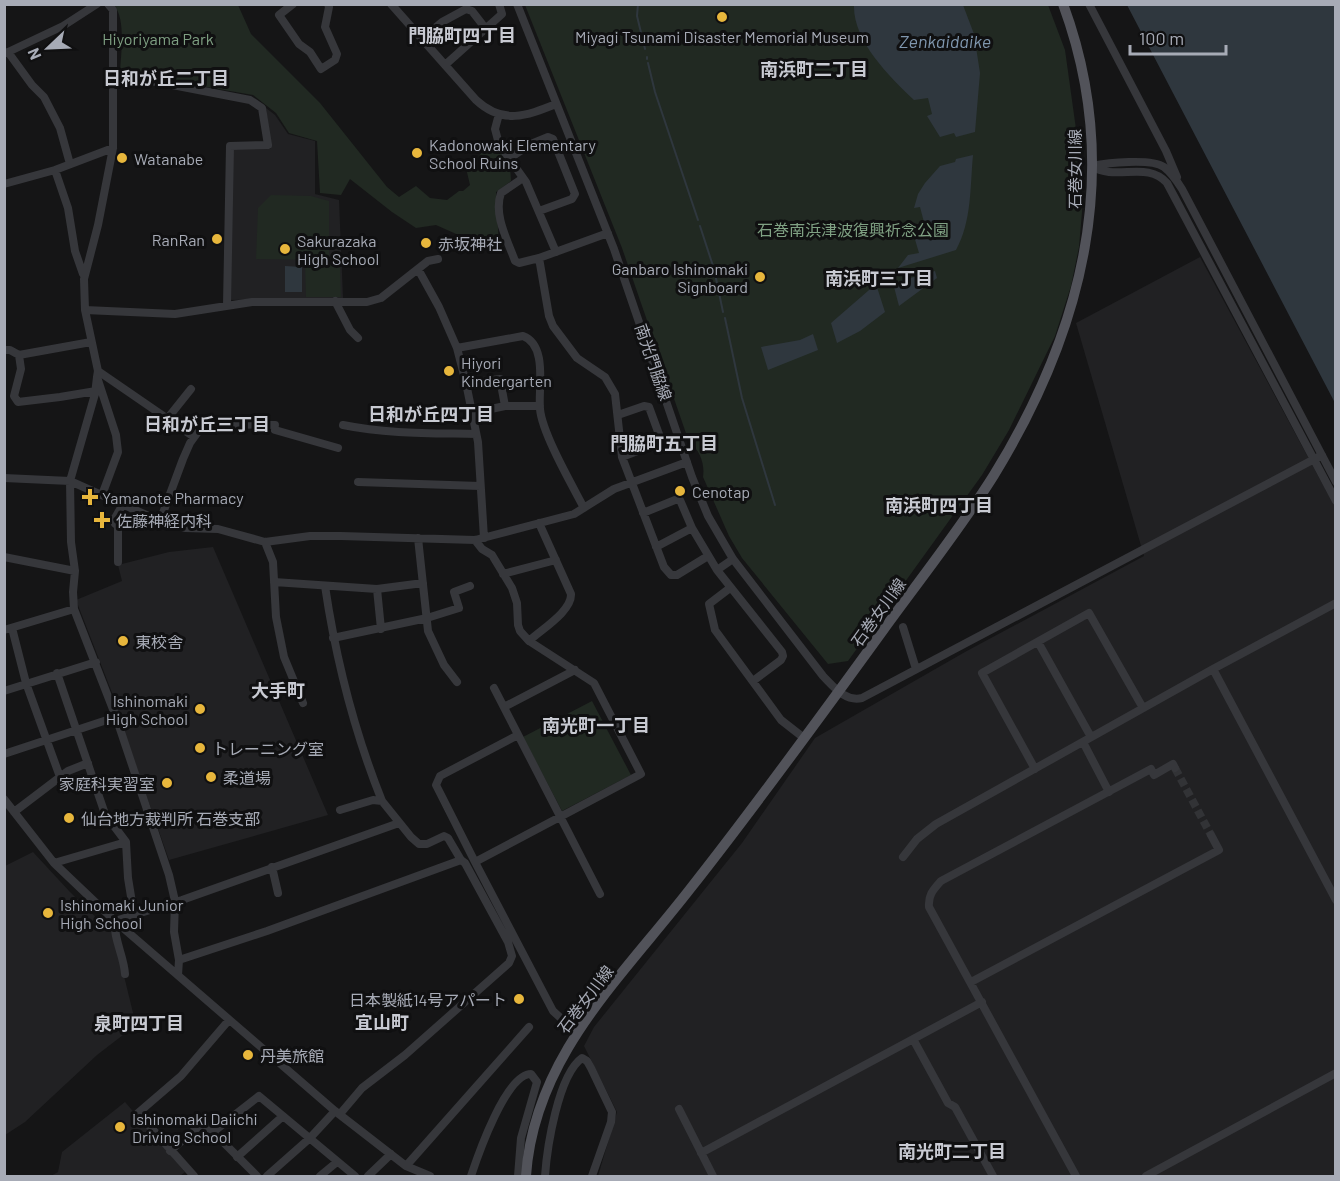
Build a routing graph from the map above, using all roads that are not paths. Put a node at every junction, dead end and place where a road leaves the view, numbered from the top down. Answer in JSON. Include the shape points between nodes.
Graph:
{"nodes":[{"id":1,"x":97,"y":4,"type":"edge"},
{"id":2,"x":108,"y":4,"type":"edge"},
{"id":3,"x":328,"y":4,"type":"edge"},
{"id":4,"x":391,"y":4,"type":"edge"},
{"id":5,"x":498,"y":4,"type":"edge"},
{"id":6,"x":517,"y":4,"type":"edge"},
{"id":7,"x":1062,"y":4,"type":"edge"},
{"id":8,"x":1089,"y":4,"type":"edge"},
{"id":9,"x":290,"y":5,"type":"edge"},
{"id":10,"x":486,"y":30,"type":"junction"},
{"id":11,"x":422,"y":39,"type":"junction"},
{"id":12,"x":6,"y":53,"type":"edge"},
{"id":13,"x":445,"y":65,"type":"junction"},
{"id":14,"x":114,"y":76,"type":"junction"},
{"id":15,"x":556,"y":104,"type":"junction"},
{"id":16,"x":499,"y":114,"type":"junction"},
{"id":17,"x":113,"y":148,"type":"junction"},
{"id":18,"x":510,"y":158,"type":"junction"},
{"id":19,"x":70,"y":164,"type":"junction"},
{"id":20,"x":1092,"y":166,"type":"junction"},
{"id":21,"x":55,"y":170,"type":"junction"},
{"id":22,"x":523,"y":178,"type":"junction"},
{"id":23,"x":4,"y":184,"type":"edge"},
{"id":24,"x":1182,"y":189,"type":"junction"},
{"id":25,"x":539,"y":211,"type":"junction"},
{"id":26,"x":608,"y":232,"type":"junction"},
{"id":27,"x":556,"y":252,"type":"junction"},
{"id":28,"x":539,"y":258,"type":"junction"},
{"id":29,"x":438,"y":259,"type":"dead end"},
{"id":30,"x":418,"y":270,"type":"junction"},
{"id":31,"x":84,"y":279,"type":"junction"},
{"id":32,"x":335,"y":301,"type":"junction"},
{"id":33,"x":227,"y":305,"type":"junction"},
{"id":34,"x":85,"y":310,"type":"junction"},
{"id":35,"x":358,"y":338,"type":"dead end"},
{"id":36,"x":90,"y":342,"type":"junction"},
{"id":37,"x":457,"y":348,"type":"junction"},
{"id":38,"x":4,"y":350,"type":"edge"},
{"id":39,"x":19,"y":355,"type":"junction"},
{"id":40,"x":97,"y":374,"type":"junction"},
{"id":41,"x":466,"y":383,"type":"junction"},
{"id":42,"x":191,"y":389,"type":"dead end"},
{"id":43,"x":96,"y":391,"type":"junction"},
{"id":44,"x":10,"y":392,"type":"edge"},
{"id":45,"x":505,"y":406,"type":"junction"},
{"id":46,"x":540,"y":406,"type":"junction"},
{"id":47,"x":472,"y":413,"type":"junction"},
{"id":48,"x":618,"y":416,"type":"junction"},
{"id":49,"x":167,"y":418,"type":"junction"},
{"id":50,"x":343,"y":425,"type":"dead end"},
{"id":51,"x":476,"y":434,"type":"junction"},
{"id":52,"x":194,"y":437,"type":"junction"},
{"id":53,"x":338,"y":448,"type":"dead end"},
{"id":54,"x":622,"y":457,"type":"junction"},
{"id":55,"x":1318,"y":457,"type":"junction"},
{"id":56,"x":687,"y":462,"type":"junction"},
{"id":57,"x":4,"y":478,"type":"edge"},
{"id":58,"x":70,"y":481,"type":"junction"},
{"id":59,"x":358,"y":482,"type":"dead end"},
{"id":60,"x":1335,"y":482,"type":"edge"},
{"id":61,"x":632,"y":484,"type":"junction"},
{"id":62,"x":480,"y":486,"type":"junction"},
{"id":63,"x":102,"y":495,"type":"junction"},
{"id":64,"x":1335,"y":501,"type":"edge"},
{"id":65,"x":123,"y":504,"type":"junction"},
{"id":66,"x":584,"y":508,"type":"junction"},
{"id":67,"x":643,"y":513,"type":"junction"},
{"id":68,"x":160,"y":521,"type":"junction"},
{"id":69,"x":539,"y":523,"type":"junction"},
{"id":70,"x":692,"y":528,"type":"junction"},
{"id":71,"x":418,"y":538,"type":"junction"},
{"id":72,"x":484,"y":538,"type":"junction"},
{"id":73,"x":475,"y":540,"type":"junction"},
{"id":74,"x":265,"y":542,"type":"junction"},
{"id":75,"x":656,"y":547,"type":"junction"},
{"id":76,"x":708,"y":556,"type":"junction"},
{"id":77,"x":4,"y":557,"type":"edge"},
{"id":78,"x":733,"y":559,"type":"junction"},
{"id":79,"x":556,"y":560,"type":"junction"},
{"id":80,"x":118,"y":562,"type":"dead end"},
{"id":81,"x":717,"y":570,"type":"junction"},
{"id":82,"x":75,"y":571,"type":"junction"},
{"id":83,"x":503,"y":574,"type":"junction"},
{"id":84,"x":274,"y":582,"type":"junction"},
{"id":85,"x":423,"y":583,"type":"junction"},
{"id":86,"x":325,"y":586,"type":"junction"},
{"id":87,"x":470,"y":586,"type":"dead end"},
{"id":88,"x":730,"y":588,"type":"junction"},
{"id":89,"x":377,"y":589,"type":"junction"},
{"id":90,"x":1335,"y":603,"type":"edge"},
{"id":91,"x":74,"y":609,"type":"junction"},
{"id":92,"x":427,"y":618,"type":"junction"},
{"id":93,"x":903,"y":627,"type":"dead end"},
{"id":94,"x":381,"y":628,"type":"junction"},
{"id":95,"x":8,"y":629,"type":"edge"},
{"id":96,"x":333,"y":639,"type":"junction"},
{"id":97,"x":529,"y":641,"type":"junction"},
{"id":98,"x":1038,"y":642,"type":"junction"},
{"id":99,"x":96,"y":662,"type":"junction"},
{"id":100,"x":916,"y":669,"type":"junction"},
{"id":101,"x":1213,"y":669,"type":"junction"},
{"id":102,"x":574,"y":670,"type":"junction"},
{"id":103,"x":57,"y":674,"type":"junction"},
{"id":104,"x":753,"y":681,"type":"junction"},
{"id":105,"x":457,"y":682,"type":"dead end"},
{"id":106,"x":26,"y":683,"type":"junction"},
{"id":107,"x":494,"y":688,"type":"dead end"},
{"id":108,"x":4,"y":691,"type":"edge"},
{"id":109,"x":838,"y":692,"type":"junction"},
{"id":110,"x":303,"y":703,"type":"dead end"},
{"id":111,"x":504,"y":707,"type":"junction"},
{"id":112,"x":1143,"y":708,"type":"junction"},
{"id":113,"x":116,"y":717,"type":"junction"},
{"id":114,"x":77,"y":729,"type":"junction"},
{"id":115,"x":518,"y":735,"type":"junction"},
{"id":116,"x":1091,"y":737,"type":"junction"},
{"id":117,"x":804,"y":738,"type":"junction"},
{"id":118,"x":47,"y":740,"type":"junction"},
{"id":119,"x":1083,"y":742,"type":"junction"},
{"id":120,"x":4,"y":754,"type":"edge"},
{"id":121,"x":88,"y":762,"type":"junction"},
{"id":122,"x":1035,"y":768,"type":"junction"},
{"id":123,"x":1175,"y":768,"type":"dead end"},
{"id":124,"x":60,"y":777,"type":"junction"},
{"id":125,"x":1109,"y":792,"type":"junction"},
{"id":126,"x":4,"y":799,"type":"edge"},
{"id":127,"x":382,"y":801,"type":"junction"},
{"id":128,"x":340,"y":810,"type":"dead end"},
{"id":129,"x":14,"y":812,"type":"junction"},
{"id":130,"x":561,"y":818,"type":"junction"},
{"id":131,"x":399,"y":823,"type":"junction"},
{"id":132,"x":1211,"y":835,"type":"tunnel mouth"},
{"id":133,"x":126,"y":842,"type":"junction"},
{"id":134,"x":903,"y":857,"type":"dead end"},
{"id":135,"x":461,"y":860,"type":"junction"},
{"id":136,"x":476,"y":862,"type":"junction"},
{"id":137,"x":54,"y":863,"type":"junction"},
{"id":138,"x":272,"y":867,"type":"junction"},
{"id":139,"x":278,"y":893,"type":"dead end"},
{"id":140,"x":600,"y":894,"type":"dead end"},
{"id":141,"x":1335,"y":900,"type":"edge"},
{"id":142,"x":175,"y":901,"type":"junction"},
{"id":143,"x":134,"y":915,"type":"junction"},
{"id":144,"x":115,"y":921,"type":"junction"},
{"id":145,"x":511,"y":940,"type":"junction"},
{"id":146,"x":179,"y":960,"type":"junction"},
{"id":147,"x":125,"y":974,"type":"dead end"},
{"id":148,"x":177,"y":975,"type":"junction"},
{"id":149,"x":971,"y":982,"type":"junction"},
{"id":150,"x":982,"y":1002,"type":"junction"},
{"id":151,"x":229,"y":1020,"type":"junction"},
{"id":152,"x":529,"y":1027,"type":"dead end"},
{"id":153,"x":576,"y":1032,"type":"junction"},
{"id":154,"x":913,"y":1039,"type":"junction"},
{"id":155,"x":1335,"y":1073,"type":"edge"},
{"id":156,"x":679,"y":1109,"type":"dead end"},
{"id":157,"x":337,"y":1112,"type":"junction"},
{"id":158,"x":283,"y":1116,"type":"junction"},
{"id":159,"x":213,"y":1132,"type":"junction"},
{"id":160,"x":310,"y":1138,"type":"junction"},
{"id":161,"x":170,"y":1151,"type":"junction"},
{"id":162,"x":701,"y":1153,"type":"junction"},
{"id":163,"x":391,"y":1154,"type":"junction"},
{"id":164,"x":237,"y":1157,"type":"junction"},
{"id":165,"x":337,"y":1162,"type":"junction"},
{"id":166,"x":406,"y":1166,"type":"junction"},
{"id":167,"x":195,"y":1176,"type":"edge"},
{"id":168,"x":257,"y":1176,"type":"edge"},
{"id":169,"x":267,"y":1176,"type":"edge"},
{"id":170,"x":320,"y":1176,"type":"edge"},
{"id":171,"x":355,"y":1176,"type":"edge"},
{"id":172,"x":368,"y":1176,"type":"edge"},
{"id":173,"x":429,"y":1176,"type":"edge"},
{"id":174,"x":471,"y":1176,"type":"edge"},
{"id":175,"x":518,"y":1176,"type":"edge"},
{"id":176,"x":526,"y":1176,"type":"edge"},
{"id":177,"x":545,"y":1176,"type":"edge"},
{"id":178,"x":592,"y":1176,"type":"edge"},
{"id":179,"x":713,"y":1176,"type":"edge"},
{"id":180,"x":993,"y":1176,"type":"edge"},
{"id":181,"x":1076,"y":1176,"type":"edge"},
{"id":182,"x":1146,"y":1176,"type":"edge"}],
"edges":[{"from":1,"to":12,"type":"street","via":[[63,26]]},
{"from":2,"to":14,"type":"street","via":[[113,10]]},
{"from":3,"to":9,"type":"street","via":[[325,27],[337,54],[335,60],[321,69],[279,15]]},
{"from":4,"to":11,"type":"street"},
{"from":5,"to":10,"type":"street","via":[[502,14]]},
{"from":6,"to":15,"type":"street","name":"南光門脇線"},
{"from":7,"to":20,"type":"main road","name":"石巻女川線","via":[[1077,50]]},
{"from":8,"to":24,"type":"street"},
{"from":10,"to":11,"type":"street","via":[[466,9]]},
{"from":10,"to":13,"type":"street"},
{"from":11,"to":13,"type":"street"},
{"from":12,"to":19,"type":"street","via":[[44,97],[60,128]]},
{"from":13,"to":16,"type":"street","via":[[481,104]]},
{"from":14,"to":17,"type":"street"},
{"from":14,"to":33,"type":"street","via":[[250,100],[262,108],[268,145],[230,146]]},
{"from":15,"to":16,"type":"street","via":[[529,114]]},
{"from":15,"to":26,"type":"street","name":"南光門脇線"},
{"from":16,"to":18,"type":"street","via":[[495,136]]},
{"from":17,"to":19,"type":"street"},
{"from":17,"to":31,"type":"street"},
{"from":18,"to":22,"type":"street"},
{"from":18,"to":25,"type":"street","via":[[548,136],[553,140],[574,194],[572,199]]},
{"from":19,"to":21,"type":"street"},
{"from":20,"to":24,"type":"street","via":[[1159,165],[1173,175]]},
{"from":20,"to":55,"type":"street","via":[[1103,173],[1154,173],[1167,183]]},
{"from":20,"to":109,"type":"main road","name":"石巻女川線","via":[[1091,209],[1076,291],[1060,342],[1029,411],[972,509]]},
{"from":21,"to":23,"type":"street"},
{"from":21,"to":31,"type":"street"},
{"from":22,"to":25,"type":"street"},
{"from":22,"to":28,"type":"street","via":[[501,193],[500,220],[515,261]]},
{"from":24,"to":55,"type":"street"},
{"from":25,"to":27,"type":"street"},
{"from":26,"to":27,"type":"street"},
{"from":26,"to":56,"type":"street","name":"南光門脇線"},
{"from":27,"to":28,"type":"street"},
{"from":28,"to":48,"type":"street","via":[[549,316],[577,358],[612,385]]},
{"from":29,"to":30,"type":"street","via":[[428,261]]},
{"from":30,"to":32,"type":"street","via":[[381,298],[367,302]]},
{"from":30,"to":37,"type":"street"},
{"from":31,"to":34,"type":"street"},
{"from":32,"to":33,"type":"street"},
{"from":32,"to":35,"type":"street"},
{"from":33,"to":34,"type":"street","via":[[175,314]]},
{"from":34,"to":36,"type":"street"},
{"from":36,"to":39,"type":"street"},
{"from":36,"to":40,"type":"street"},
{"from":37,"to":41,"type":"street"},
{"from":37,"to":46,"type":"street","via":[[528,338],[537,348]]},
{"from":38,"to":39,"type":"street"},
{"from":39,"to":44,"type":"street","via":[[21,369]]},
{"from":40,"to":43,"type":"street"},
{"from":40,"to":49,"type":"street"},
{"from":40,"to":63,"type":"street","via":[[118,452]]},
{"from":41,"to":45,"type":"street","via":[[500,379]]},
{"from":41,"to":47,"type":"street"},
{"from":42,"to":49,"type":"street"},
{"from":43,"to":44,"type":"street","via":[[18,402]]},
{"from":43,"to":58,"type":"street"},
{"from":45,"to":46,"type":"street"},
{"from":45,"to":47,"type":"street"},
{"from":46,"to":66,"type":"street","via":[[550,439]]},
{"from":47,"to":51,"type":"street"},
{"from":48,"to":54,"type":"street"},
{"from":48,"to":54,"type":"street","via":[[649,407],[660,437],[658,443]]},
{"from":49,"to":52,"type":"street"},
{"from":50,"to":51,"type":"street","via":[[392,432]]},
{"from":51,"to":62,"type":"street"},
{"from":52,"to":53,"type":"street","via":[[209,424],[275,427]]},
{"from":52,"to":68,"type":"street"},
{"from":54,"to":61,"type":"street"},
{"from":55,"to":60,"type":"street"},
{"from":55,"to":64,"type":"street"},
{"from":55,"to":100,"type":"street"},
{"from":56,"to":61,"type":"street"},
{"from":56,"to":78,"type":"street","name":"南光門脇線","via":[[708,516]]},
{"from":57,"to":58,"type":"street"},
{"from":58,"to":63,"type":"street"},
{"from":58,"to":82,"type":"street"},
{"from":59,"to":62,"type":"street"},
{"from":61,"to":66,"type":"street","via":[[614,489]]},
{"from":61,"to":67,"type":"street"},
{"from":62,"to":72,"type":"street"},
{"from":63,"to":65,"type":"street"},
{"from":65,"to":68,"type":"street"},
{"from":65,"to":80,"type":"street","via":[[115,518]]},
{"from":66,"to":69,"type":"street"},
{"from":67,"to":70,"type":"street","via":[[680,500]]},
{"from":67,"to":75,"type":"street"},
{"from":68,"to":74,"type":"street","via":[[185,528],[218,529]]},
{"from":69,"to":72,"type":"street"},
{"from":69,"to":79,"type":"street"},
{"from":70,"to":75,"type":"street"},
{"from":70,"to":76,"type":"street"},
{"from":71,"to":73,"type":"street"},
{"from":71,"to":74,"type":"street","via":[[310,536]]},
{"from":71,"to":85,"type":"street"},
{"from":72,"to":73,"type":"street"},
{"from":73,"to":83,"type":"street","via":[[492,555]]},
{"from":74,"to":84,"type":"street","via":[[273,562]]},
{"from":75,"to":76,"type":"street","via":[[671,575]]},
{"from":76,"to":81,"type":"street"},
{"from":77,"to":82,"type":"street"},
{"from":78,"to":81,"type":"street"},
{"from":78,"to":109,"type":"street","name":"南光門脇線"},
{"from":79,"to":83,"type":"street"},
{"from":79,"to":97,"type":"street","via":[[571,600]]},
{"from":81,"to":88,"type":"street"},
{"from":82,"to":91,"type":"street"},
{"from":83,"to":97,"type":"street","via":[[517,603],[518,625]]},
{"from":84,"to":86,"type":"street"},
{"from":84,"to":110,"type":"street","via":[[284,657]]},
{"from":85,"to":89,"type":"street"},
{"from":85,"to":92,"type":"street"},
{"from":86,"to":89,"type":"street"},
{"from":86,"to":96,"type":"street"},
{"from":87,"to":92,"type":"street","via":[[454,591],[459,608]]},
{"from":88,"to":104,"type":"street","via":[[709,604],[715,630]]},
{"from":88,"to":104,"type":"street","via":[[783,656]]},
{"from":89,"to":94,"type":"street"},
{"from":90,"to":101,"type":"street"},
{"from":91,"to":95,"type":"street"},
{"from":91,"to":99,"type":"street"},
{"from":92,"to":94,"type":"street"},
{"from":92,"to":105,"type":"street","via":[[428,632]]},
{"from":93,"to":100,"type":"street"},
{"from":94,"to":96,"type":"street"},
{"from":95,"to":106,"type":"street"},
{"from":96,"to":127,"type":"street","via":[[364,757]]},
{"from":97,"to":102,"type":"street"},
{"from":98,"to":112,"type":"street","via":[[1089,613]]},
{"from":98,"to":116,"type":"street"},
{"from":98,"to":122,"type":"street","via":[[982,673]]},
{"from":99,"to":103,"type":"street"},
{"from":99,"to":113,"type":"street"},
{"from":100,"to":109,"type":"street","via":[[862,698],[851,699]]},
{"from":101,"to":112,"type":"street"},
{"from":101,"to":141,"type":"street"},
{"from":102,"to":111,"type":"street"},
{"from":102,"to":130,"type":"street","via":[[594,683],[641,774]]},
{"from":103,"to":106,"type":"street"},
{"from":103,"to":114,"type":"street"},
{"from":104,"to":117,"type":"street","via":[[781,720]]},
{"from":106,"to":108,"type":"street"},
{"from":106,"to":118,"type":"street"},
{"from":107,"to":111,"type":"street"},
{"from":109,"to":117,"type":"main road","name":"石巻女川線"},
{"from":111,"to":115,"type":"street"},
{"from":112,"to":116,"type":"street"},
{"from":113,"to":114,"type":"street"},
{"from":113,"to":142,"type":"street"},
{"from":114,"to":118,"type":"street"},
{"from":114,"to":121,"type":"street"},
{"from":115,"to":130,"type":"street"},
{"from":115,"to":136,"type":"street","via":[[440,776],[436,785]]},
{"from":116,"to":119,"type":"street"},
{"from":117,"to":153,"type":"main road","name":"石巻女川線","via":[[690,890]]},
{"from":118,"to":120,"type":"street"},
{"from":118,"to":124,"type":"street"},
{"from":119,"to":122,"type":"street"},
{"from":119,"to":125,"type":"street"},
{"from":121,"to":124,"type":"street"},
{"from":121,"to":133,"type":"street","via":[[105,813]]},
{"from":122,"to":134,"type":"street","via":[[936,824]]},
{"from":123,"to":125,"type":"street","via":[[1173,764],[1154,775],[1151,769]]},
{"from":124,"to":129,"type":"street"},
{"from":125,"to":149,"type":"street","via":[[941,881],[932,891],[929,907]]},
{"from":126,"to":129,"type":"street"},
{"from":127,"to":128,"type":"street"},
{"from":127,"to":131,"type":"street"},
{"from":129,"to":137,"type":"street"},
{"from":130,"to":136,"type":"street"},
{"from":130,"to":140,"type":"street"},
{"from":131,"to":135,"type":"street","via":[[419,844],[444,836]]},
{"from":131,"to":138,"type":"street"},
{"from":132,"to":149,"type":"street","via":[[1219,850]]},
{"from":133,"to":137,"type":"street"},
{"from":133,"to":143,"type":"street"},
{"from":135,"to":145,"type":"street"},
{"from":135,"to":146,"type":"street"},
{"from":136,"to":145,"type":"street"},
{"from":137,"to":144,"type":"street"},
{"from":138,"to":139,"type":"street"},
{"from":138,"to":142,"type":"street"},
{"from":142,"to":143,"type":"street"},
{"from":142,"to":146,"type":"street","via":[[174,932]]},
{"from":143,"to":144,"type":"street"},
{"from":144,"to":147,"type":"street"},
{"from":144,"to":148,"type":"street"},
{"from":145,"to":153,"type":"street","via":[[553,1011]]},
{"from":145,"to":157,"type":"street","via":[[509,963]]},
{"from":146,"to":148,"type":"street"},
{"from":148,"to":151,"type":"street"},
{"from":149,"to":150,"type":"street"},
{"from":150,"to":154,"type":"street"},
{"from":150,"to":181,"type":"street"},
{"from":151,"to":157,"type":"street"},
{"from":151,"to":161,"type":"street","via":[[181,1076],[138,1113]]},
{"from":152,"to":166,"type":"street"},
{"from":153,"to":176,"type":"main road","name":"石巻女川線","via":[[539,1108]]},
{"from":154,"to":162,"type":"street"},
{"from":154,"to":180,"type":"street"},
{"from":155,"to":182,"type":"street"},
{"from":156,"to":162,"type":"street"},
{"from":157,"to":160,"type":"street"},
{"from":157,"to":163,"type":"street"},
{"from":158,"to":159,"type":"street","via":[[257,1096]]},
{"from":158,"to":160,"type":"street"},
{"from":158,"to":164,"type":"street"},
{"from":159,"to":161,"type":"street","via":[[203,1123]]},
{"from":159,"to":164,"type":"street"},
{"from":160,"to":165,"type":"street"},
{"from":160,"to":169,"type":"street"},
{"from":161,"to":167,"type":"street"},
{"from":162,"to":179,"type":"street"},
{"from":163,"to":166,"type":"street"},
{"from":163,"to":172,"type":"street"},
{"from":164,"to":168,"type":"street"},
{"from":165,"to":170,"type":"street"},
{"from":165,"to":171,"type":"street"},
{"from":166,"to":173,"type":"street"},
{"from":174,"to":175,"type":"street","via":[[489,1129],[514,1084],[523,1075],[531,1074],[537,1082],[521,1138]]},
{"from":177,"to":178,"type":"street","via":[[551,1130],[567,1080],[582,1058],[612,1112]]}]}
